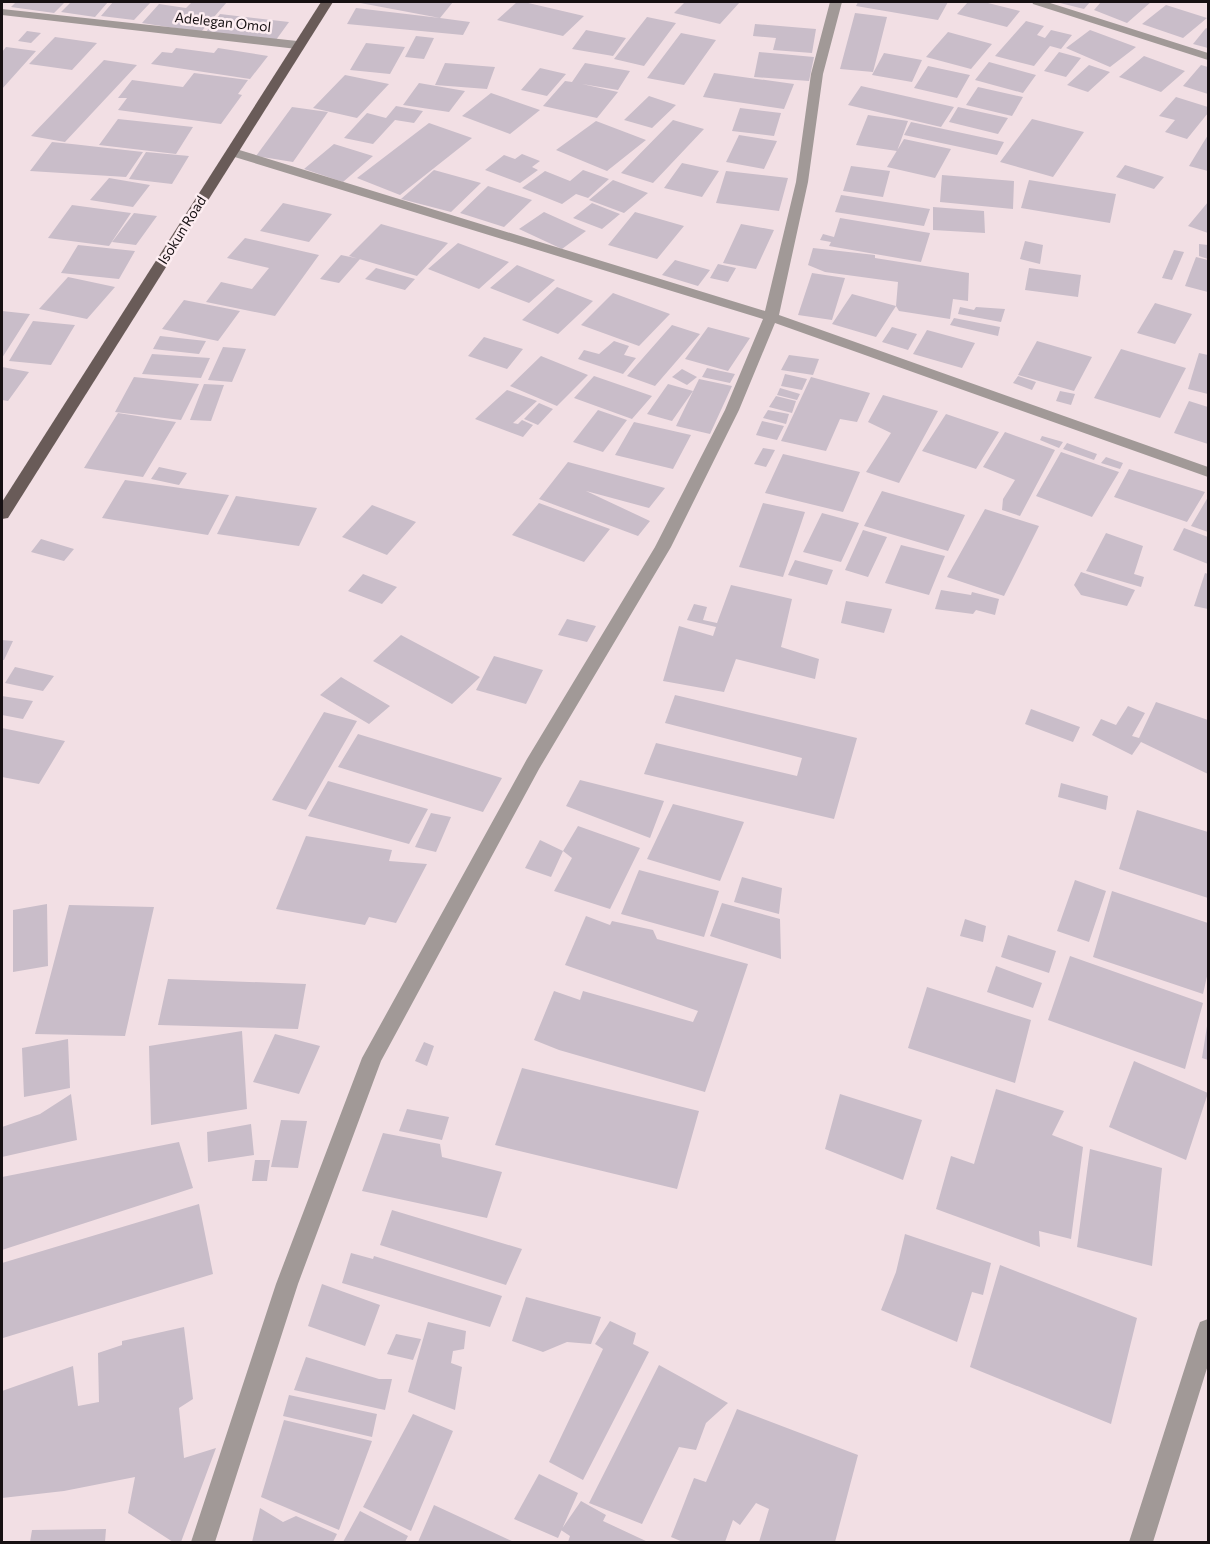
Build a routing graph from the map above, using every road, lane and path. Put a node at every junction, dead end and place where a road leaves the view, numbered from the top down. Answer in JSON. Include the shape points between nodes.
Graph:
{"nodes":[{"id":1,"x":327,"y":2,"type":"edge"},
{"id":2,"x":836,"y":2,"type":"edge"},
{"id":3,"x":1037,"y":2,"type":"edge"},
{"id":4,"x":2,"y":12,"type":"edge"},
{"id":5,"x":297,"y":45,"type":"junction"},
{"id":6,"x":1209,"y":57,"type":"edge"},
{"id":7,"x":232,"y":152,"type":"junction"},
{"id":8,"x":771,"y":317,"type":"junction"},
{"id":9,"x":1209,"y":472,"type":"edge"},
{"id":10,"x":3,"y":512,"type":"edge"},
{"id":11,"x":1209,"y":1330,"type":"edge"},
{"id":12,"x":203,"y":1542,"type":"edge"},
{"id":13,"x":1141,"y":1542,"type":"edge"}],
"edges":[{"from":1,"to":5,"type":"main road","name":"Isokun Road"},
{"from":2,"to":8,"type":"street","via":[[817,74],[802,182]]},
{"from":3,"to":6,"type":"street"},
{"from":4,"to":5,"type":"street","name":"Adelegan Omol"},
{"from":5,"to":7,"type":"main road","name":"Isokun Road"},
{"from":7,"to":8,"type":"street"},
{"from":7,"to":10,"type":"main road","name":"Isokun Road"},
{"from":8,"to":9,"type":"street"},
{"from":8,"to":12,"type":"street","via":[[732,410],[663,547],[533,764],[372,1058],[287,1284]]},
{"from":11,"to":13,"type":"street"}]}
